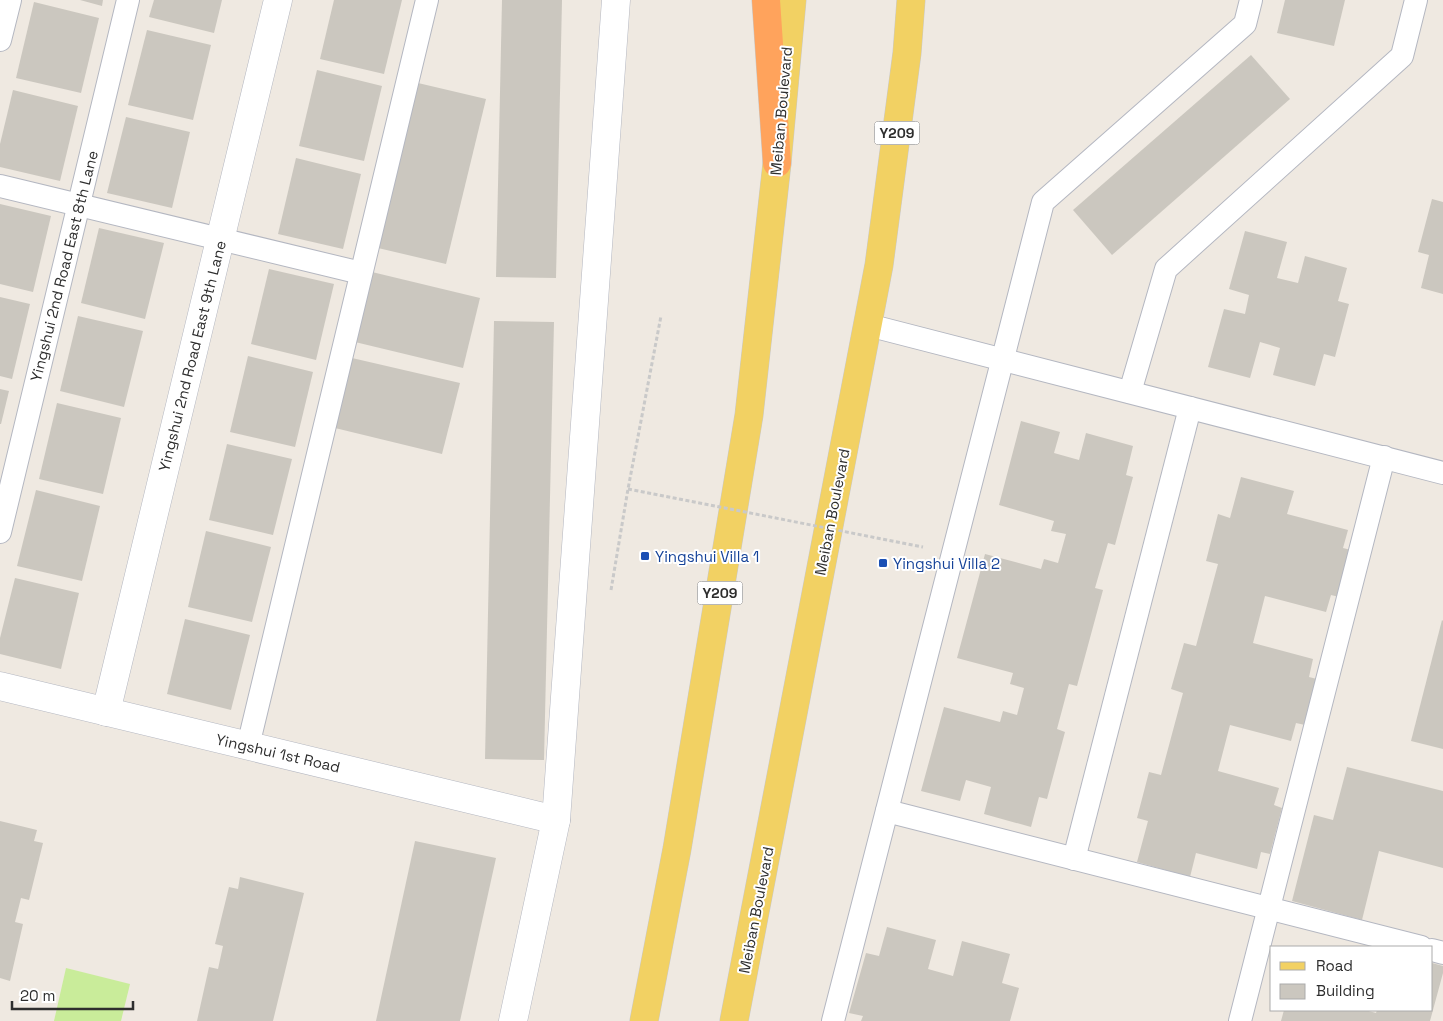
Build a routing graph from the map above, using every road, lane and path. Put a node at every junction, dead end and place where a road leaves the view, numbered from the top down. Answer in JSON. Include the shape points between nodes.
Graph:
{"nodes":[{"id":1,"x":10,"y":0,"type":"edge"},
{"id":2,"x":128,"y":0,"type":"edge"},
{"id":3,"x":278,"y":0,"type":"edge"},
{"id":4,"x":427,"y":0,"type":"edge"},
{"id":5,"x":616,"y":0,"type":"edge"},
{"id":6,"x":766,"y":0,"type":"edge"},
{"id":7,"x":792,"y":0,"type":"edge"},
{"id":8,"x":911,"y":0,"type":"edge"},
{"id":9,"x":1251,"y":0,"type":"edge"},
{"id":10,"x":1416,"y":0,"type":"edge"},
{"id":11,"x":0,"y":40,"type":"edge"},
{"id":12,"x":777,"y":163,"type":"junction"},
{"id":13,"x":0,"y":186,"type":"edge"},
{"id":14,"x":79,"y":205,"type":"junction"},
{"id":15,"x":220,"y":239,"type":"junction"},
{"id":16,"x":361,"y":273,"type":"junction"},
{"id":17,"x":661,"y":316,"type":"dead end"},
{"id":18,"x":868,"y":325,"type":"junction"},
{"id":19,"x":1003,"y":360,"type":"junction"},
{"id":20,"x":1130,"y":392,"type":"junction"},
{"id":21,"x":1190,"y":408,"type":"junction"},
{"id":22,"x":1384,"y":457,"type":"junction"},
{"id":23,"x":1443,"y":473,"type":"edge"},
{"id":24,"x":628,"y":489,"type":"junction"},
{"id":25,"x":0,"y":532,"type":"edge"},
{"id":26,"x":923,"y":547,"type":"dead end"},
{"id":27,"x":611,"y":590,"type":"dead end"},
{"id":28,"x":0,"y":686,"type":"edge"},
{"id":29,"x":106,"y":712,"type":"junction"},
{"id":30,"x":248,"y":746,"type":"junction"},
{"id":31,"x":887,"y":811,"type":"junction"},
{"id":32,"x":556,"y":820,"type":"junction"},
{"id":33,"x":1074,"y":859,"type":"junction"},
{"id":34,"x":1269,"y":908,"type":"junction"},
{"id":35,"x":1417,"y":946,"type":"edge"},
{"id":36,"x":512,"y":1021,"type":"edge"},
{"id":37,"x":644,"y":1021,"type":"edge"},
{"id":38,"x":734,"y":1021,"type":"edge"},
{"id":39,"x":833,"y":1021,"type":"edge"},
{"id":40,"x":1240,"y":1021,"type":"edge"}],
"edges":[{"from":1,"to":11,"type":"lane"},
{"from":2,"to":14,"type":"lane","name":"Yingshui 2nd Road East 8th Lane"},
{"from":3,"to":15,"type":"street","name":"Yingshui 2nd Road East 9th Lane"},
{"from":4,"to":16,"type":"lane"},
{"from":5,"to":32,"type":"street"},
{"from":6,"to":12,"type":"highway"},
{"from":7,"to":12,"type":"main road","name":"Meiban Boulevard","number":"Y209"},
{"from":8,"to":18,"type":"main road","name":"Meiban Boulevard","number":"Y209","via":[[890,189]]},
{"from":9,"to":19,"type":"lane","via":[[1245,24],[1044,202]]},
{"from":10,"to":20,"type":"lane","via":[[1402,56],[1166,269]]},
{"from":12,"to":37,"type":"main road","name":"Meiban Boulevard","number":"Y209","via":[[749,415],[677,850]]},
{"from":13,"to":14,"type":"lane"},
{"from":14,"to":15,"type":"lane"},
{"from":14,"to":25,"type":"lane","name":"Yingshui 2nd Road East 8th Lane"},
{"from":15,"to":16,"type":"lane"},
{"from":15,"to":29,"type":"street","name":"Yingshui 2nd Road East 9th Lane"},
{"from":16,"to":30,"type":"lane"},
{"from":17,"to":24,"type":"path"},
{"from":18,"to":19,"type":"lane"},
{"from":18,"to":38,"type":"main road","name":"Meiban Boulevard","number":"Y209"},
{"from":19,"to":20,"type":"lane"},
{"from":19,"to":31,"type":"lane"},
{"from":20,"to":21,"type":"lane"},
{"from":21,"to":22,"type":"lane"},
{"from":21,"to":33,"type":"lane"},
{"from":22,"to":23,"type":"lane"},
{"from":22,"to":34,"type":"lane"},
{"from":24,"to":26,"type":"path","bridge":true},
{"from":24,"to":27,"type":"path"},
{"from":28,"to":29,"type":"street","name":"Yingshui 1st Road"},
{"from":29,"to":30,"type":"street","name":"Yingshui 1st Road"},
{"from":30,"to":32,"type":"street","name":"Yingshui 1st Road"},
{"from":31,"to":33,"type":"lane"},
{"from":31,"to":39,"type":"lane"},
{"from":32,"to":36,"type":"street"},
{"from":33,"to":34,"type":"lane"},
{"from":34,"to":35,"type":"lane"},
{"from":34,"to":40,"type":"lane"}]}
